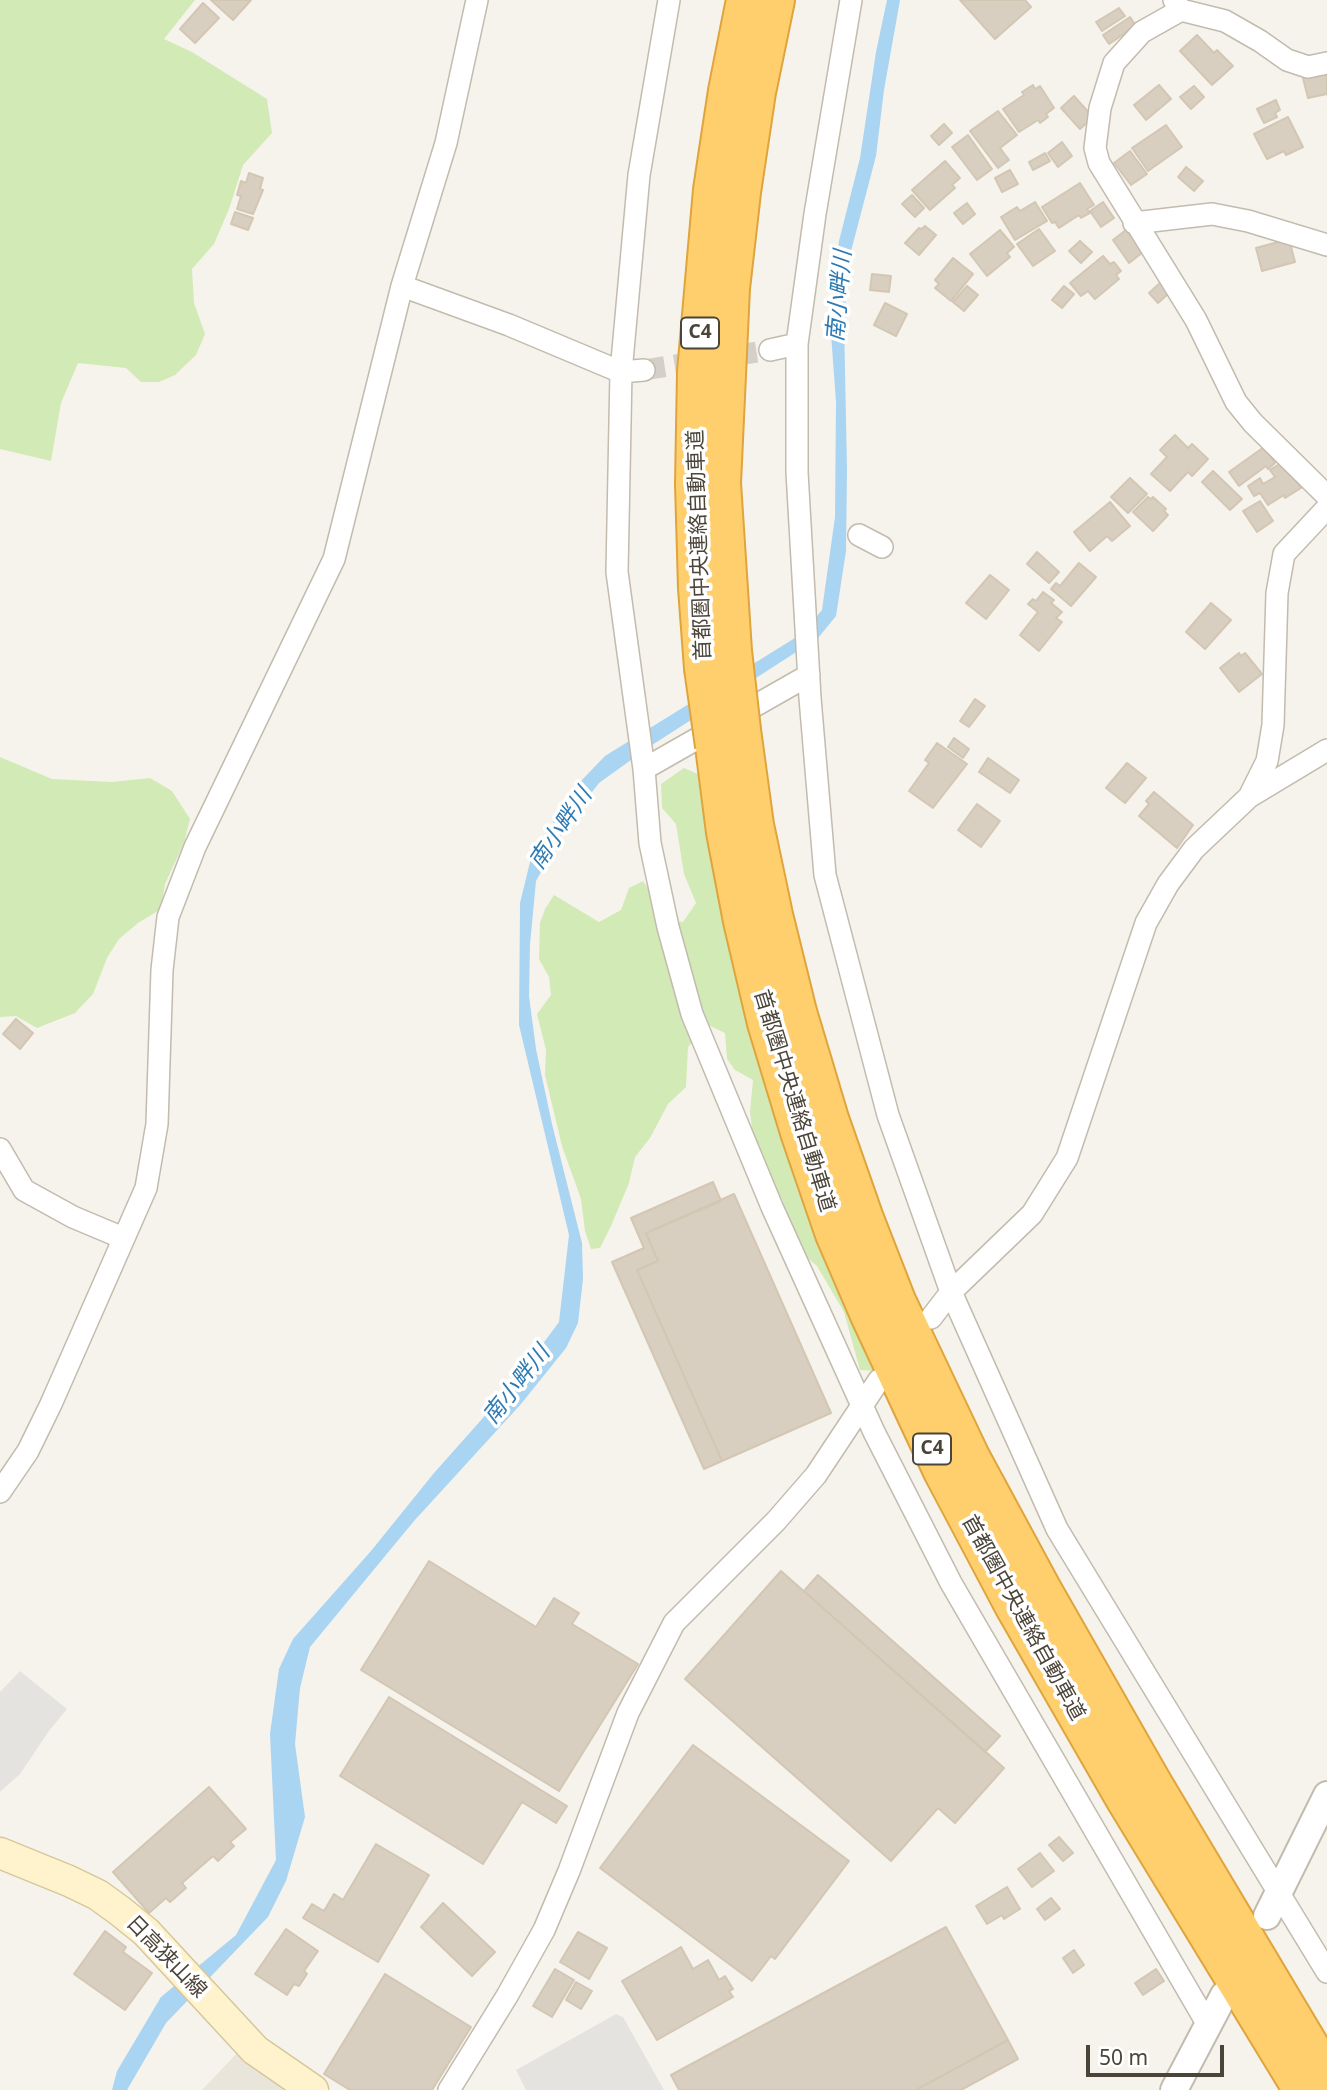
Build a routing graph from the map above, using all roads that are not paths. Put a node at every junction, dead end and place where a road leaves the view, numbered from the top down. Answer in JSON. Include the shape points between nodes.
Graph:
{"nodes":[{"id":1,"x":477,"y":0,"type":"edge"},
{"id":2,"x":669,"y":0,"type":"edge"},
{"id":3,"x":746,"y":0,"type":"edge"},
{"id":4,"x":775,"y":0,"type":"edge"},
{"id":5,"x":851,"y":0,"type":"edge"},
{"id":6,"x":1177,"y":5,"type":"edge"},
{"id":7,"x":1327,"y":63,"type":"edge"},
{"id":8,"x":1135,"y":223,"type":"junction"},
{"id":9,"x":1327,"y":245,"type":"edge"},
{"id":10,"x":402,"y":286,"type":"junction"},
{"id":11,"x":797,"y":344,"type":"junction"},
{"id":12,"x":771,"y":350,"type":"tunnel mouth"},
{"id":13,"x":644,"y":369,"type":"tunnel mouth"},
{"id":14,"x":621,"y":372,"type":"junction"},
{"id":15,"x":1327,"y":496,"type":"edge"},
{"id":16,"x":1327,"y":508,"type":"edge"},
{"id":17,"x":859,"y":535,"type":"dead end"},
{"id":18,"x":882,"y":547,"type":"dead end"},
{"id":19,"x":718,"y":660,"type":"junction"},
{"id":20,"x":809,"y":675,"type":"junction"},
{"id":21,"x":728,"y":738,"type":"junction"},
{"id":22,"x":1327,"y":750,"type":"edge"},
{"id":23,"x":644,"y":769,"type":"junction"},
{"id":24,"x":1249,"y":797,"type":"junction"},
{"id":25,"x":0,"y":1149,"type":"edge"},
{"id":26,"x":123,"y":1238,"type":"junction"},
{"id":27,"x":951,"y":1292,"type":"junction"},
{"id":28,"x":931,"y":1318,"type":"dead end"},
{"id":29,"x":878,"y":1380,"type":"dead end"},
{"id":30,"x":862,"y":1403,"type":"junction"},
{"id":31,"x":0,"y":1492,"type":"edge"},
{"id":32,"x":1327,"y":1796,"type":"edge"},
{"id":33,"x":0,"y":1853,"type":"edge"},
{"id":34,"x":1279,"y":1891,"type":"junction"},
{"id":35,"x":1267,"y":1916,"type":"dead end"},
{"id":36,"x":1327,"y":1972,"type":"edge"},
{"id":37,"x":1224,"y":1995,"type":"dead end"},
{"id":38,"x":1209,"y":2025,"type":"junction"},
{"id":39,"x":1327,"y":2076,"type":"edge"},
{"id":40,"x":313,"y":2090,"type":"edge"},
{"id":41,"x":449,"y":2090,"type":"edge"},
{"id":42,"x":1174,"y":2090,"type":"edge"},
{"id":43,"x":1303,"y":2090,"type":"edge"}],
"edges":[{"from":1,"to":10,"type":"street","via":[[446,143]]},
{"from":2,"to":14,"type":"street","via":[[639,175]]},
{"from":3,"to":19,"type":"highway","name":"首都圏中央連絡自動車道","number":"C4","via":[[713,190],[697,372],[698,588]]},
{"from":4,"to":19,"type":"highway","name":"首都圏中央連絡自動車道","number":"C4","via":[[756,92],[730,288]]},
{"from":5,"to":11,"type":"street"},
{"from":6,"to":7,"type":"street","via":[[1225,21],[1287,60],[1308,67]]},
{"from":6,"to":8,"type":"street","via":[[1142,32],[1114,64],[1100,108],[1095,148],[1099,163]]},
{"from":8,"to":9,"type":"street","via":[[1212,215]]},
{"from":8,"to":15,"type":"street","via":[[1196,320],[1236,402]]},
{"from":10,"to":14,"type":"street"},
{"from":10,"to":26,"type":"street","via":[[334,559],[195,847],[168,917],[157,1124],[146,1188]]},
{"from":11,"to":12,"type":"street"},
{"from":11,"to":20,"type":"street","via":[[797,472]]},
{"from":13,"to":14,"type":"street"},
{"from":14,"to":23,"type":"street","via":[[617,572]]},
{"from":16,"to":24,"type":"street","via":[[1284,554],[1276,593],[1273,726],[1267,761]]},
{"from":17,"to":18,"type":"street"},
{"from":19,"to":21,"type":"highway","name":"首都圏中央連絡自動車道","number":"C4","bridge":true},
{"from":20,"to":23,"type":"street"},
{"from":20,"to":27,"type":"street","via":[[825,875],[888,1115]]},
{"from":21,"to":39,"type":"highway","name":"首都圏中央連絡自動車道","number":"C4","via":[[754,825],[797,1012],[829,1119],[896,1301],[964,1446],[1042,1592]]},
{"from":21,"to":43,"type":"highway","name":"首都圏中央連絡自動車道","number":"C4","via":[[726,832],[767,1023],[835,1234],[864,1303],[943,1471],[1014,1605]]},
{"from":22,"to":24,"type":"street"},
{"from":23,"to":30,"type":"street","via":[[650,843],[692,1014],[772,1207]]},
{"from":24,"to":27,"type":"street","via":[[1194,849],[1146,923],[1068,1158],[1032,1214]]},
{"from":25,"to":26,"type":"street","via":[[24,1190]]},
{"from":26,"to":31,"type":"street","via":[[51,1405]]},
{"from":27,"to":28,"type":"street"},
{"from":27,"to":34,"type":"street","via":[[1057,1529]]},
{"from":29,"to":30,"type":"street"},
{"from":30,"to":38,"type":"street","via":[[951,1583]]},
{"from":30,"to":41,"type":"street","via":[[808,1484],[674,1623],[628,1713],[544,1930]]},
{"from":32,"to":34,"type":"street"},
{"from":33,"to":40,"type":"main road","name":"日高狭山線","via":[[98,1895],[120,1911],[146,1932],[255,2050]]},
{"from":34,"to":35,"type":"street"},
{"from":34,"to":36,"type":"street"},
{"from":37,"to":38,"type":"street"},
{"from":38,"to":42,"type":"street"}]}
